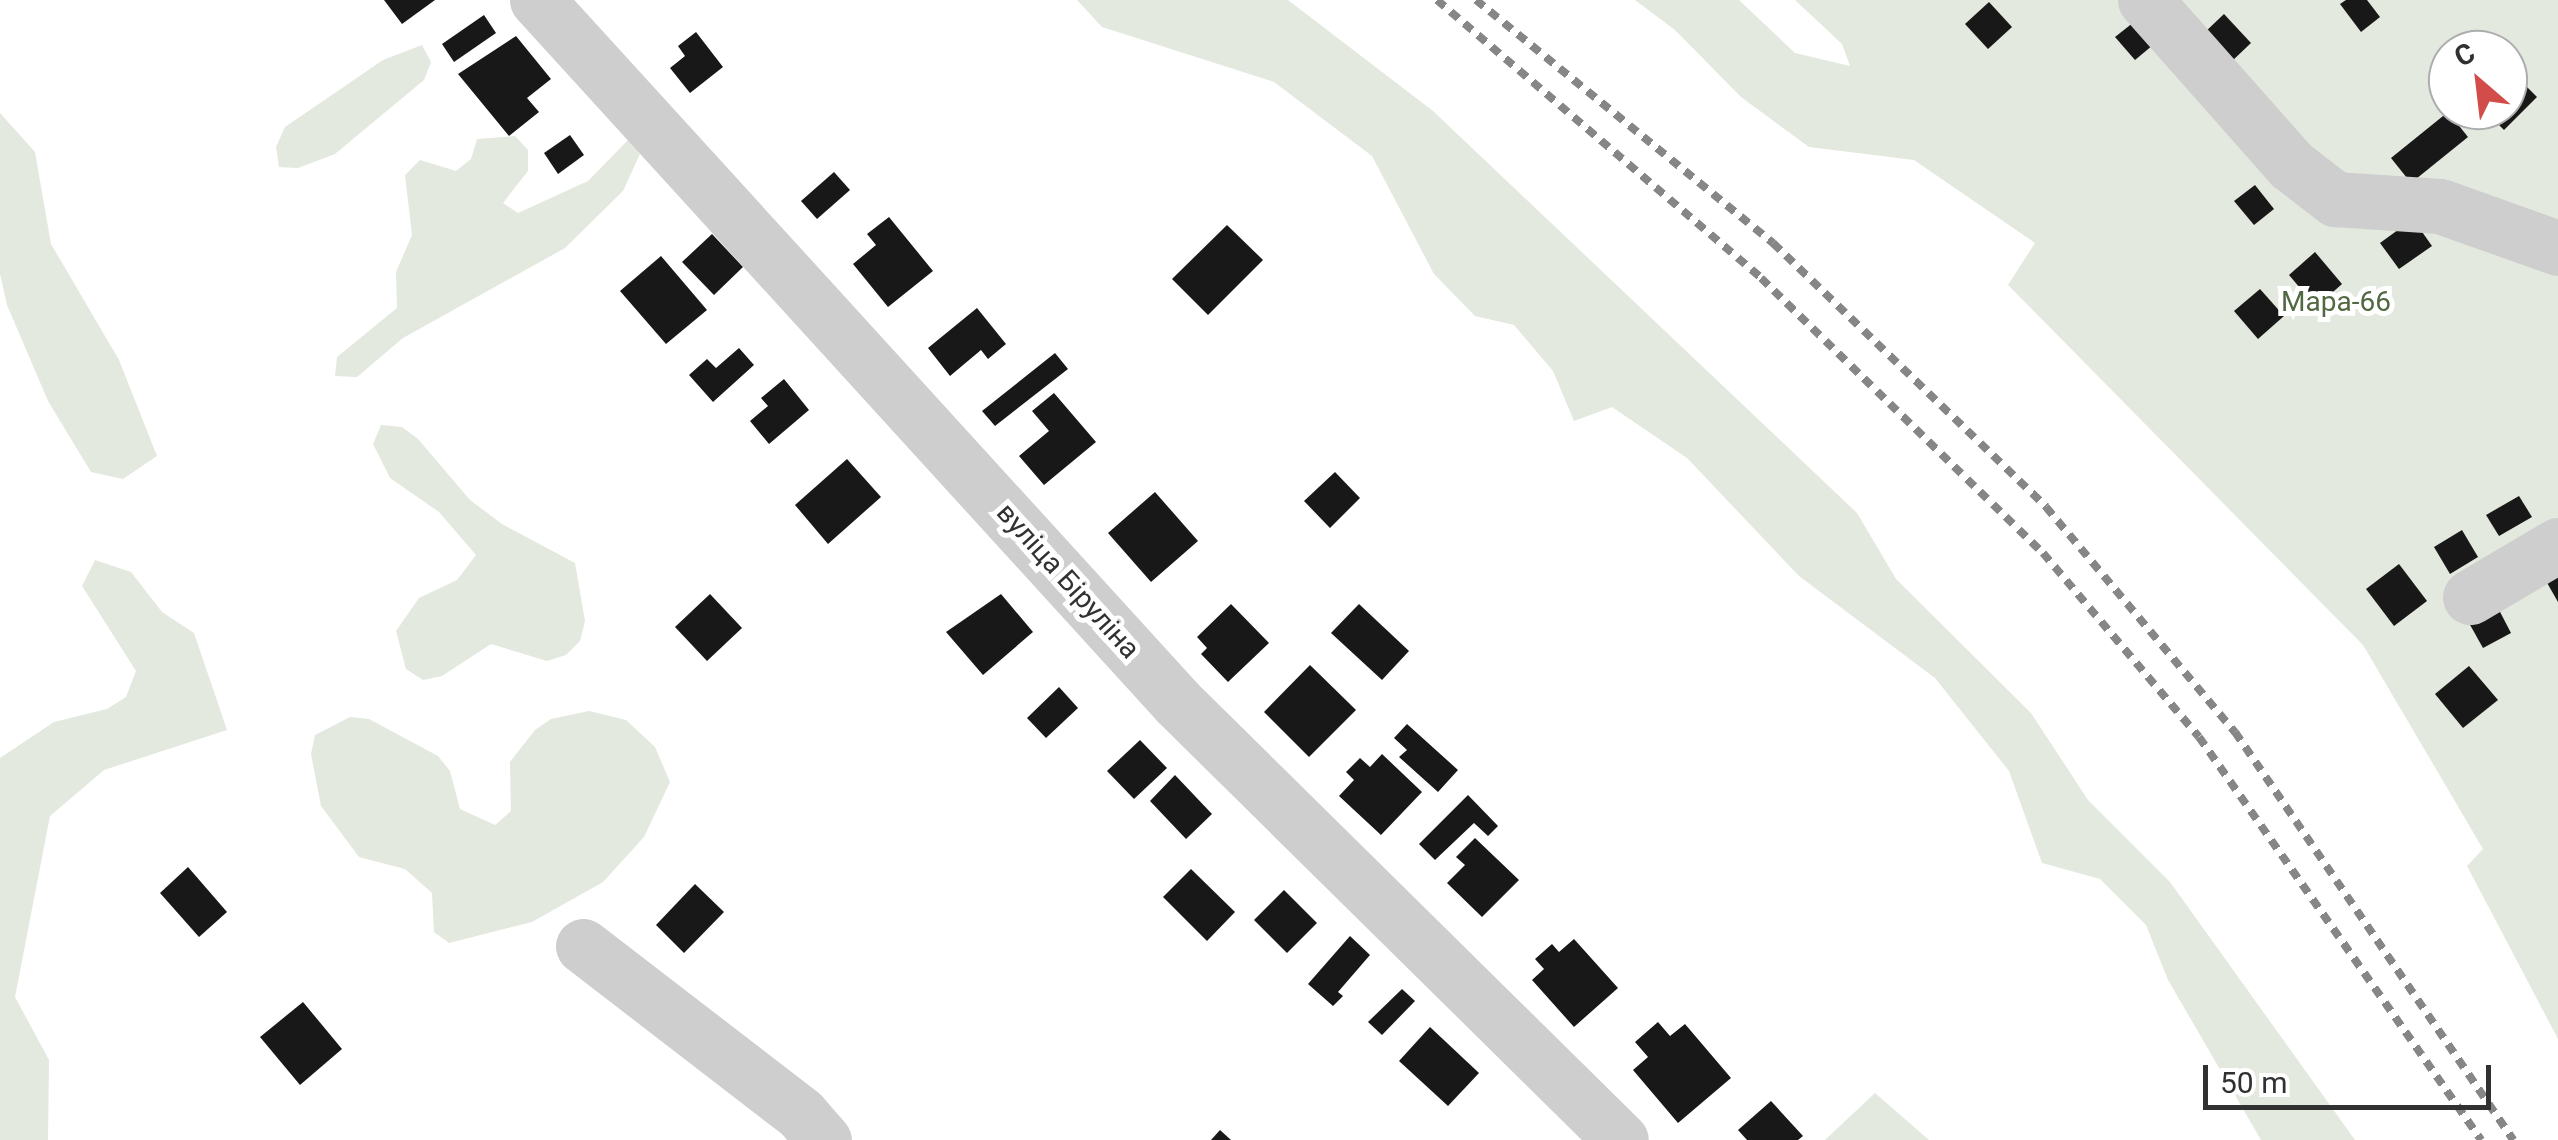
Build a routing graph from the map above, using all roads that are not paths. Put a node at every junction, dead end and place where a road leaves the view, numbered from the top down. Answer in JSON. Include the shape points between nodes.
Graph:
{"nodes":[{"id":1,"x":538,"y":0,"type":"edge"},
{"id":2,"x":2145,"y":0,"type":"edge"},
{"id":3,"x":2558,"y":248,"type":"edge"},
{"id":4,"x":2558,"y":545,"type":"edge"},
{"id":5,"x":2470,"y":597,"type":"dead end"},
{"id":6,"x":582,"y":946,"type":"dead end"},
{"id":7,"x":824,"y":1140,"type":"edge"},
{"id":8,"x":1621,"y":1140,"type":"edge"}],
"edges":[{"from":1,"to":8,"type":"street","name":"вуліца Біруліна","via":[[1178,703]]},
{"from":2,"to":3,"type":"street","via":[[2291,165],[2335,199],[2440,206]]},
{"from":4,"to":5,"type":"street"},
{"from":6,"to":7,"type":"street","via":[[801,1114]]}]}
